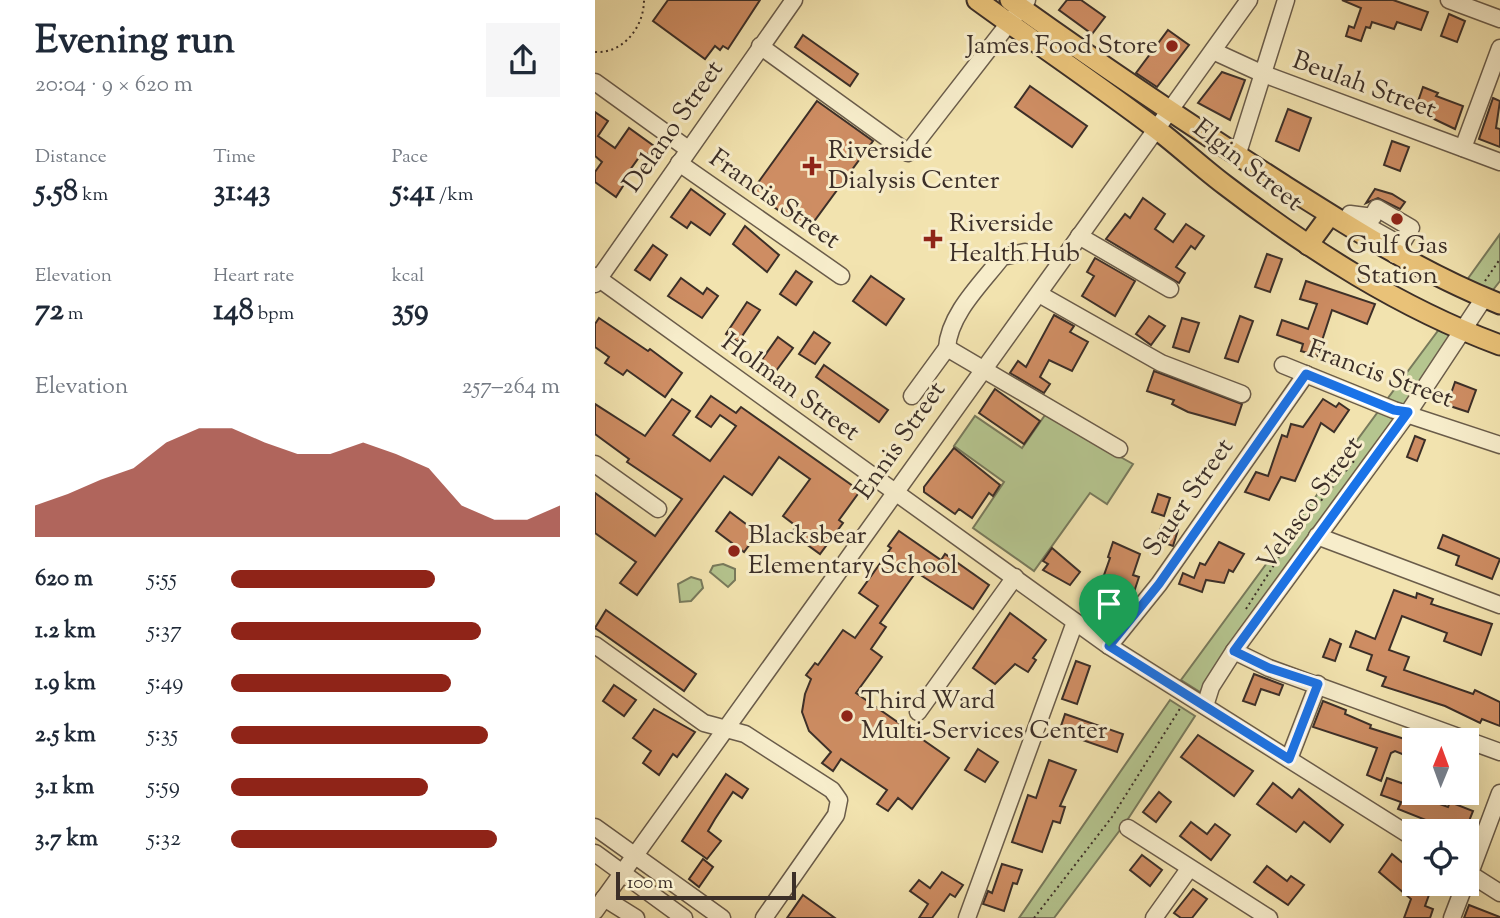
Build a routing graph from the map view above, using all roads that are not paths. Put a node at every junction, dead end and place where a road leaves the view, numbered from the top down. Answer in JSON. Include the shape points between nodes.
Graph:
{"nodes":[{"id":1,"x":794,"y":0,"type":"edge"},
{"id":2,"x":977,"y":0,"type":"edge"},
{"id":3,"x":1249,"y":0,"type":"edge"},
{"id":4,"x":1286,"y":0,"type":"edge"},
{"id":5,"x":1449,"y":0,"type":"edge"},
{"id":6,"x":1017,"y":8,"type":"edge"},
{"id":7,"x":1500,"y":19,"type":"edge"},
{"id":8,"x":760,"y":46,"type":"junction"},
{"id":9,"x":1500,"y":48,"type":"edge"},
{"id":10,"x":1213,"y":51,"type":"junction"},
{"id":11,"x":1261,"y":73,"type":"junction"},
{"id":12,"x":595,"y":82,"type":"edge"},
{"id":13,"x":1167,"y":111,"type":"junction"},
{"id":14,"x":1155,"y":128,"type":"junction"},
{"id":15,"x":1463,"y":148,"type":"junction"},
{"id":16,"x":688,"y":149,"type":"junction"},
{"id":17,"x":1237,"y":156,"type":"junction"},
{"id":18,"x":1500,"y":162,"type":"edge"},
{"id":19,"x":678,"y":163,"type":"junction"},
{"id":20,"x":1337,"y":219,"type":"junction"},
{"id":21,"x":1079,"y":236,"type":"junction"},
{"id":22,"x":1308,"y":246,"type":"junction"},
{"id":23,"x":1398,"y":250,"type":"junction"},
{"id":24,"x":1025,"y":252,"type":"dead end"},
{"id":25,"x":841,"y":276,"type":"dead end"},
{"id":26,"x":596,"y":280,"type":"edge"},
{"id":27,"x":1170,"y":289,"type":"dead end"},
{"id":28,"x":1039,"y":294,"type":"junction"},
{"id":29,"x":1488,"y":297,"type":"edge"},
{"id":30,"x":1462,"y":331,"type":"junction"},
{"id":31,"x":1500,"y":345,"type":"edge"},
{"id":32,"x":947,"y":348,"type":"junction"},
{"id":33,"x":1283,"y":365,"type":"dead end"},
{"id":34,"x":980,"y":370,"type":"junction"},
{"id":35,"x":1306,"y":374,"type":"junction"},
{"id":36,"x":1241,"y":394,"type":"dead end"},
{"id":37,"x":912,"y":396,"type":"dead end"},
{"id":38,"x":1408,"y":412,"type":"junction"},
{"id":39,"x":1500,"y":445,"type":"edge"},
{"id":40,"x":1119,"y":449,"type":"dead end"},
{"id":41,"x":595,"y":464,"type":"edge"},
{"id":42,"x":894,"y":494,"type":"junction"},
{"id":43,"x":658,"y":509,"type":"dead end"},
{"id":44,"x":1317,"y":537,"type":"junction"},
{"id":45,"x":1016,"y":577,"type":"junction"},
{"id":46,"x":1500,"y":605,"type":"edge"},
{"id":47,"x":1075,"y":622,"type":"junction"},
{"id":48,"x":595,"y":645,"type":"edge"},
{"id":49,"x":1109,"y":646,"type":"junction"},
{"id":50,"x":1234,"y":651,"type":"junction"},
{"id":51,"x":1318,"y":684,"type":"junction"},
{"id":52,"x":1205,"y":706,"type":"junction"},
{"id":53,"x":918,"y":712,"type":"dead end"},
{"id":54,"x":724,"y":728,"type":"junction"},
{"id":55,"x":1500,"y":752,"type":"edge"},
{"id":56,"x":1289,"y":759,"type":"junction"},
{"id":57,"x":1500,"y":793,"type":"edge"},
{"id":58,"x":595,"y":827,"type":"edge"},
{"id":59,"x":1128,"y":828,"type":"dead end"},
{"id":60,"x":1402,"y":830,"type":"edge"},
{"id":61,"x":1479,"y":846,"type":"edge"},
{"id":62,"x":595,"y":853,"type":"edge"},
{"id":63,"x":635,"y":856,"type":"junction"},
{"id":64,"x":1189,"y":869,"type":"junction"},
{"id":65,"x":622,"y":873,"type":"junction"},
{"id":66,"x":1479,"y":883,"type":"edge"},
{"id":67,"x":649,"y":892,"type":"junction"},
{"id":68,"x":1500,"y":893,"type":"edge"},
{"id":69,"x":1461,"y":896,"type":"edge"},
{"id":70,"x":599,"y":904,"type":"edge"},
{"id":71,"x":674,"y":915,"type":"edge"},
{"id":72,"x":635,"y":917,"type":"edge"},
{"id":73,"x":722,"y":918,"type":"edge"},
{"id":74,"x":764,"y":918,"type":"edge"},
{"id":75,"x":967,"y":918,"type":"edge"},
{"id":76,"x":1154,"y":918,"type":"edge"},
{"id":77,"x":1269,"y":918,"type":"edge"},
{"id":78,"x":1453,"y":918,"type":"edge"}],
"edges":[{"from":1,"to":8,"type":"street","name":"Delano Street"},
{"from":2,"to":6,"type":"main road","name":"Elgin Street"},
{"from":3,"to":10,"type":"street","name":"Ennis Street"},
{"from":4,"to":11,"type":"street"},
{"from":5,"to":7,"type":"street"},
{"from":6,"to":8,"type":"street","via":[[908,153]]},
{"from":6,"to":13,"type":"main road","name":"Elgin Street"},
{"from":6,"to":14,"type":"main road","name":"Elgin Street"},
{"from":8,"to":16,"type":"street","name":"Delano Street"},
{"from":9,"to":15,"type":"street"},
{"from":10,"to":11,"type":"street","name":"Beulah Street"},
{"from":10,"to":13,"type":"street","name":"Ennis Street"},
{"from":11,"to":15,"type":"street","name":"Beulah Street"},
{"from":11,"to":17,"type":"street"},
{"from":12,"to":16,"type":"street","name":"Francis Street"},
{"from":13,"to":14,"type":"street","name":"Ennis Street"},
{"from":13,"to":17,"type":"main road","name":"Elgin Street"},
{"from":14,"to":21,"type":"street","name":"Ennis Street"},
{"from":14,"to":22,"type":"main road","name":"Elgin Street"},
{"from":15,"to":18,"type":"street","name":"Beulah Street"},
{"from":16,"to":19,"type":"street","name":"Delano Street"},
{"from":17,"to":20,"type":"main road","name":"Elgin Street"},
{"from":19,"to":25,"type":"street","name":"Francis Street"},
{"from":19,"to":26,"type":"street","name":"Delano Street"},
{"from":20,"to":22,"type":"main road"},
{"from":20,"to":23,"type":"main road","name":"Elgin Street"},
{"from":20,"to":23,"type":"street","via":[[1350,214],[1373,216],[1377,208],[1411,228]]},
{"from":21,"to":27,"type":"street"},
{"from":21,"to":28,"type":"street","name":"Ennis Street"},
{"from":22,"to":30,"type":"main road","name":"Elgin Street","via":[[1381,291]]},
{"from":23,"to":29,"type":"main road","name":"Elgin Street"},
{"from":24,"to":32,"type":"street","via":[[1002,257],[955,319]]},
{"from":26,"to":42,"type":"street","name":"Holman Street"},
{"from":28,"to":34,"type":"street","name":"Ennis Street"},
{"from":28,"to":36,"type":"street","via":[[1161,363]]},
{"from":29,"to":30,"type":"street","name":"Velasco Street"},
{"from":30,"to":31,"type":"main road","name":"Elgin Street"},
{"from":30,"to":38,"type":"street","name":"Velasco Street"},
{"from":32,"to":34,"type":"street"},
{"from":32,"to":37,"type":"street"},
{"from":33,"to":35,"type":"street","name":"Francis Street"},
{"from":34,"to":40,"type":"street"},
{"from":34,"to":42,"type":"street","name":"Ennis Street"},
{"from":35,"to":38,"type":"street","name":"Francis Street"},
{"from":35,"to":49,"type":"street","name":"Sauer Street","via":[[1159,584]]},
{"from":38,"to":39,"type":"street","name":"Francis Street"},
{"from":38,"to":44,"type":"street","name":"Velasco Street"},
{"from":41,"to":43,"type":"street"},
{"from":42,"to":45,"type":"street","name":"Holman Street"},
{"from":42,"to":54,"type":"street","name":"Ennis Street"},
{"from":44,"to":46,"type":"street"},
{"from":44,"to":50,"type":"street","name":"Velasco Street"},
{"from":45,"to":47,"type":"street","name":"Holman Street"},
{"from":45,"to":53,"type":"street"},
{"from":47,"to":49,"type":"street","name":"Holman Street"},
{"from":47,"to":75,"type":"street"},
{"from":48,"to":54,"type":"street","via":[[704,723]]},
{"from":49,"to":52,"type":"street","name":"Holman Street"},
{"from":50,"to":51,"type":"street"},
{"from":50,"to":52,"type":"street","name":"Velasco Street","via":[[1211,687]]},
{"from":51,"to":55,"type":"street"},
{"from":51,"to":56,"type":"street"},
{"from":52,"to":56,"type":"street","name":"Holman Street"},
{"from":54,"to":63,"type":"street","name":"Ennis Street"},
{"from":54,"to":74,"type":"street","via":[[745,733],[832,790],[839,800],[836,815]]},
{"from":56,"to":60,"type":"street","name":"Holman Street"},
{"from":57,"to":61,"type":"street"},
{"from":58,"to":63,"type":"street"},
{"from":59,"to":64,"type":"street"},
{"from":62,"to":65,"type":"street"},
{"from":63,"to":65,"type":"street","name":"Ennis Street"},
{"from":63,"to":73,"type":"street"},
{"from":64,"to":76,"type":"street"},
{"from":64,"to":77,"type":"street"},
{"from":65,"to":67,"type":"street"},
{"from":65,"to":70,"type":"street","name":"Ennis Street"},
{"from":66,"to":68,"type":"street"},
{"from":67,"to":71,"type":"street"},
{"from":67,"to":72,"type":"street"},
{"from":69,"to":78,"type":"street"},
{"from":70,"to":72,"type":"street"}]}
